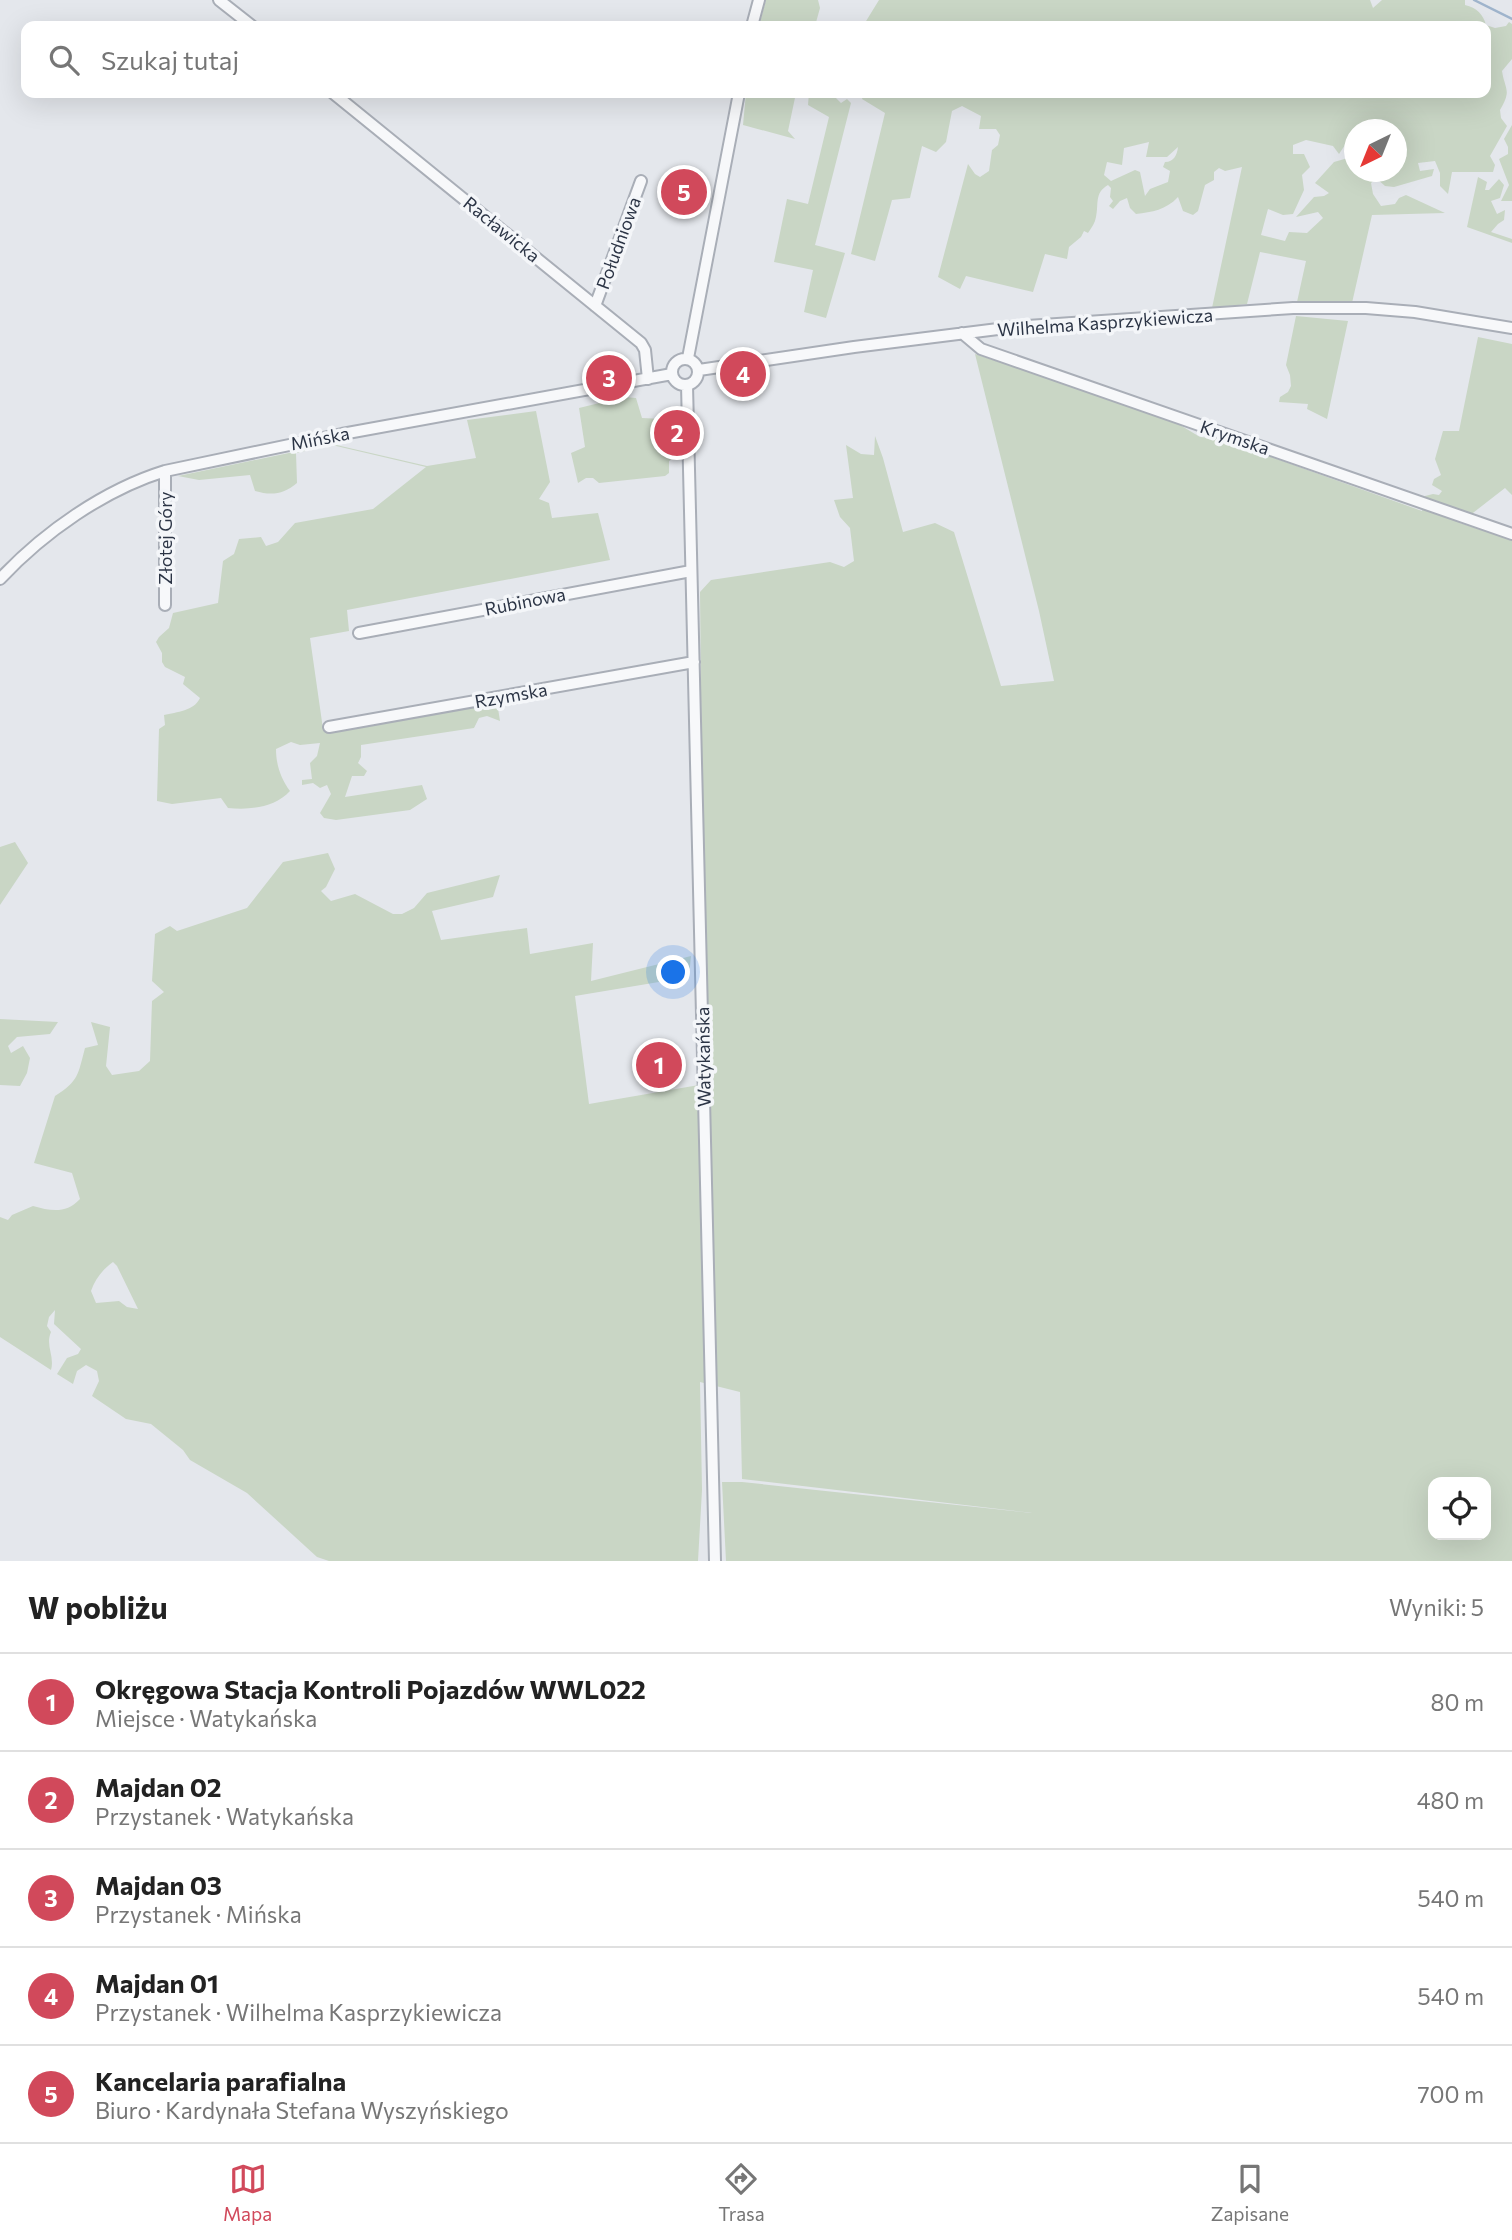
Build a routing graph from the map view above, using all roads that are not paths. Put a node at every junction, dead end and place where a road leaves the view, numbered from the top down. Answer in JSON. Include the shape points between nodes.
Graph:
{"nodes":[{"id":1,"x":219,"y":0,"type":"edge"},
{"id":2,"x":759,"y":0,"type":"edge"},
{"id":3,"x":246,"y":21,"type":"edge"},
{"id":4,"x":753,"y":21,"type":"edge"},
{"id":5,"x":340,"y":98,"type":"edge"},
{"id":6,"x":738,"y":98,"type":"edge"},
{"id":7,"x":641,"y":181,"type":"dead end"},
{"id":8,"x":595,"y":306,"type":"junction"},
{"id":9,"x":1512,"y":328,"type":"edge"},
{"id":10,"x":962,"y":333,"type":"junction"},
{"id":11,"x":688,"y":358,"type":"junction"},
{"id":12,"x":699,"y":370,"type":"junction"},
{"id":13,"x":672,"y":374,"type":"junction"},
{"id":14,"x":648,"y":379,"type":"junction"},
{"id":15,"x":687,"y":385,"type":"junction"},
{"id":16,"x":165,"y":471,"type":"junction"},
{"id":17,"x":1512,"y":534,"type":"edge"},
{"id":18,"x":691,"y":571,"type":"junction"},
{"id":19,"x":0,"y":579,"type":"edge"},
{"id":20,"x":164,"y":606,"type":"dead end"},
{"id":21,"x":359,"y":633,"type":"dead end"},
{"id":22,"x":694,"y":662,"type":"junction"},
{"id":23,"x":329,"y":727,"type":"dead end"},
{"id":24,"x":715,"y":1561,"type":"edge"}],
"edges":[{"from":1,"to":3,"type":"street"},
{"from":2,"to":4,"type":"street"},
{"from":5,"to":8,"type":"street","name":"Racławicka"},
{"from":6,"to":11,"type":"street"},
{"from":7,"to":8,"type":"street","name":"Południowa"},
{"from":8,"to":14,"type":"street","name":"Racławicka","via":[[641,343]]},
{"from":9,"to":10,"type":"street","name":"Wilhelma Kasprzykiewicza","via":[[1415,312],[1333,308]]},
{"from":10,"to":12,"type":"street","name":"Wilhelma Kasprzykiewicza"},
{"from":10,"to":17,"type":"street","name":"Krymska","via":[[981,349]]},
{"from":11,"to":12,"type":"street"},
{"from":11,"to":13,"type":"street","via":[[678,360]]},
{"from":12,"to":15,"type":"street"},
{"from":13,"to":14,"type":"street","name":"Mińska"},
{"from":13,"to":15,"type":"street"},
{"from":14,"to":16,"type":"street","name":"Mińska"},
{"from":15,"to":18,"type":"street","name":"Watykańska"},
{"from":16,"to":19,"type":"street","name":"Mińska","via":[[105,496]]},
{"from":16,"to":20,"type":"street","name":"Złotej Góry"},
{"from":18,"to":21,"type":"street","name":"Rubinowa"},
{"from":18,"to":22,"type":"street","name":"Watykańska"},
{"from":22,"to":23,"type":"street","name":"Rzymska"},
{"from":22,"to":24,"type":"street","name":"Watykańska"}]}
